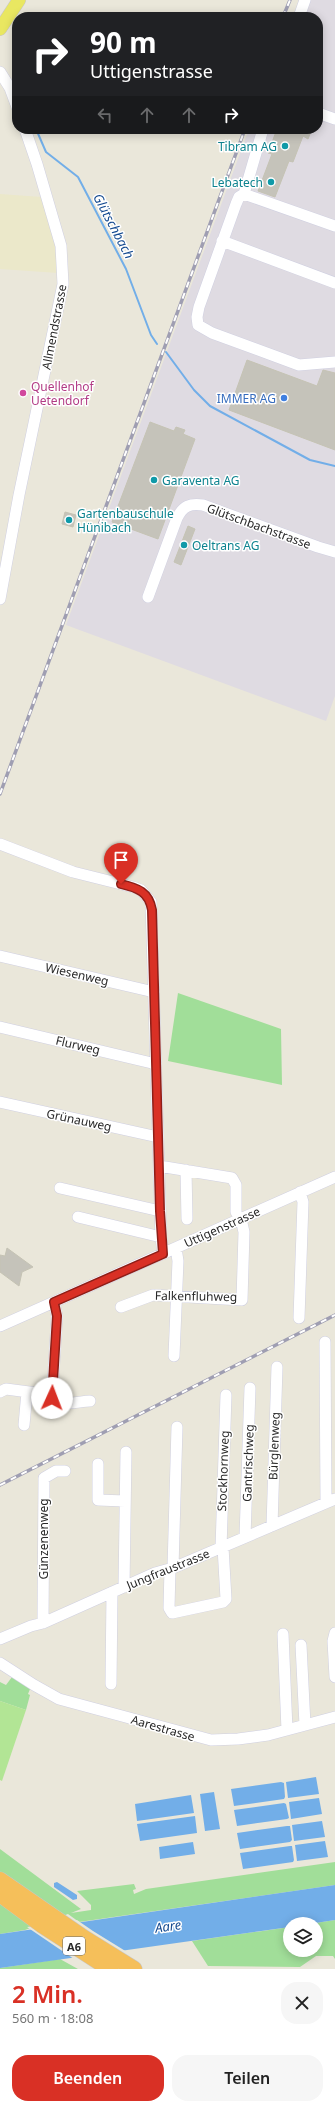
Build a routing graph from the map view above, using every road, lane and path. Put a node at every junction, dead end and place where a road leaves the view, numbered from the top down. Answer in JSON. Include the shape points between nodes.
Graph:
{"nodes":[{"id":1,"x":19,"y":0,"type":"edge"},
{"id":2,"x":305,"y":0,"type":"edge"},
{"id":3,"x":301,"y":12,"type":"edge"},
{"id":4,"x":0,"y":29,"type":"edge"},
{"id":5,"x":0,"y":72,"type":"edge"},
{"id":6,"x":12,"y":94,"type":"edge"},
{"id":7,"x":323,"y":115,"type":"edge"},
{"id":8,"x":335,"y":119,"type":"edge"},
{"id":9,"x":27,"y":134,"type":"edge"},
{"id":10,"x":261,"y":134,"type":"edge"},
{"id":11,"x":244,"y":194,"type":"junction"},
{"id":12,"x":335,"y":226,"type":"edge"},
{"id":13,"x":222,"y":241,"type":"junction"},
{"id":14,"x":335,"y":283,"type":"edge"},
{"id":15,"x":335,"y":362,"type":"edge"},
{"id":16,"x":335,"y":552,"type":"edge"},
{"id":17,"x":148,"y":597,"type":"dead end"},
{"id":18,"x":0,"y":599,"type":"edge"},
{"id":19,"x":0,"y":844,"type":"edge"},
{"id":20,"x":0,"y":956,"type":"edge"},
{"id":21,"x":154,"y":992,"type":"junction"},
{"id":22,"x":0,"y":1027,"type":"edge"},
{"id":23,"x":156,"y":1064,"type":"junction"},
{"id":24,"x":0,"y":1102,"type":"edge"},
{"id":25,"x":158,"y":1137,"type":"junction"},
{"id":26,"x":159,"y":1166,"type":"junction"},
{"id":27,"x":186,"y":1170,"type":"junction"},
{"id":28,"x":335,"y":1177,"type":"edge"},
{"id":29,"x":60,"y":1188,"type":"dead end"},
{"id":30,"x":300,"y":1192,"type":"junction"},
{"id":31,"x":160,"y":1211,"type":"junction"},
{"id":32,"x":238,"y":1216,"type":"junction"},
{"id":33,"x":78,"y":1217,"type":"dead end"},
{"id":34,"x":187,"y":1219,"type":"dead end"},
{"id":35,"x":161,"y":1237,"type":"junction"},
{"id":36,"x":176,"y":1248,"type":"junction"},
{"id":37,"x":163,"y":1254,"type":"junction"},
{"id":38,"x":177,"y":1297,"type":"junction"},
{"id":39,"x":54,"y":1302,"type":"junction"},
{"id":40,"x":121,"y":1307,"type":"dead end"},
{"id":41,"x":299,"y":1318,"type":"dead end"},
{"id":42,"x":0,"y":1326,"type":"edge"},
{"id":43,"x":325,"y":1342,"type":"dead end"},
{"id":44,"x":174,"y":1356,"type":"dead end"},
{"id":45,"x":277,"y":1367,"type":"dead end"},
{"id":46,"x":250,"y":1388,"type":"dead end"},
{"id":47,"x":0,"y":1392,"type":"edge"},
{"id":48,"x":27,"y":1392,"type":"junction"},
{"id":49,"x":52,"y":1395,"type":"junction"},
{"id":50,"x":226,"y":1395,"type":"dead end"},
{"id":51,"x":90,"y":1401,"type":"dead end"},
{"id":52,"x":24,"y":1425,"type":"dead end"},
{"id":53,"x":177,"y":1427,"type":"dead end"},
{"id":54,"x":126,"y":1452,"type":"dead end"},
{"id":55,"x":98,"y":1464,"type":"dead end"},
{"id":56,"x":65,"y":1471,"type":"dead end"},
{"id":57,"x":125,"y":1501,"type":"junction"},
{"id":58,"x":330,"y":1501,"type":"edge"},
{"id":59,"x":272,"y":1526,"type":"junction"},
{"id":60,"x":245,"y":1537,"type":"junction"},
{"id":61,"x":222,"y":1547,"type":"junction"},
{"id":62,"x":172,"y":1568,"type":"junction"},
{"id":63,"x":124,"y":1587,"type":"junction"},
{"id":64,"x":112,"y":1592,"type":"junction"},
{"id":65,"x":43,"y":1623,"type":"junction"},
{"id":66,"x":335,"y":1633,"type":"edge"},
{"id":67,"x":283,"y":1634,"type":"dead end"},
{"id":68,"x":0,"y":1639,"type":"edge"},
{"id":69,"x":301,"y":1645,"type":"dead end"},
{"id":70,"x":0,"y":1663,"type":"edge"},
{"id":71,"x":335,"y":1678,"type":"edge"},
{"id":72,"x":111,"y":1684,"type":"dead end"},
{"id":73,"x":335,"y":1717,"type":"edge"},
{"id":74,"x":305,"y":1725,"type":"junction"},
{"id":75,"x":287,"y":1730,"type":"junction"},
{"id":76,"x":0,"y":1880,"type":"edge"},
{"id":77,"x":0,"y":1894,"type":"edge"},
{"id":78,"x":109,"y":1961,"type":"edge"},
{"id":79,"x":134,"y":1969,"type":"edge"},
{"id":80,"x":146,"y":1969,"type":"edge"}],
"edges":[{"from":1,"to":4,"type":"main road"},
{"from":2,"to":3,"type":"street"},
{"from":5,"to":6,"type":"street"},
{"from":7,"to":8,"type":"street"},
{"from":9,"to":18,"type":"street","name":"Allmendstrasse","via":[[59,240],[63,284]]},
{"from":10,"to":11,"type":"street"},
{"from":11,"to":12,"type":"street"},
{"from":11,"to":13,"type":"street","via":[[238,200]]},
{"from":13,"to":14,"type":"street"},
{"from":13,"to":15,"type":"street","via":[[199,307],[198,325],[212,333],[299,365]]},
{"from":16,"to":17,"type":"street","name":"Glütschbachstrasse","via":[[194,503],[181,511],[177,518]]},
{"from":19,"to":21,"type":"street","via":[[73,872],[133,887],[147,895],[152,910]]},
{"from":20,"to":21,"type":"street","name":"Wiesenweg"},
{"from":21,"to":23,"type":"street"},
{"from":22,"to":23,"type":"street","name":"Flurweg"},
{"from":23,"to":25,"type":"street"},
{"from":24,"to":25,"type":"street","name":"Grünauweg"},
{"from":25,"to":26,"type":"street"},
{"from":26,"to":27,"type":"street"},
{"from":26,"to":31,"type":"street"},
{"from":27,"to":32,"type":"street","via":[[232,1178],[236,1185]]},
{"from":27,"to":34,"type":"street"},
{"from":28,"to":30,"type":"street","name":"Uttigenstrasse"},
{"from":29,"to":31,"type":"street"},
{"from":30,"to":32,"type":"street","name":"Uttigenstrasse"},
{"from":30,"to":41,"type":"street","via":[[303,1202]]},
{"from":31,"to":35,"type":"street"},
{"from":32,"to":36,"type":"street","name":"Uttigenstrasse"},
{"from":32,"to":38,"type":"street","name":"Falkenfluhweg","via":[[244,1232],[242,1300]]},
{"from":33,"to":35,"type":"street"},
{"from":35,"to":37,"type":"street"},
{"from":36,"to":37,"type":"street","name":"Uttigenstrasse"},
{"from":36,"to":38,"type":"street"},
{"from":37,"to":39,"type":"street","name":"Uttigenstrasse"},
{"from":38,"to":40,"type":"street","name":"Falkenfluhweg","via":[[149,1296]]},
{"from":38,"to":44,"type":"street"},
{"from":39,"to":42,"type":"street","name":"Uttigenstrasse"},
{"from":39,"to":49,"type":"street","via":[[57,1316]]},
{"from":43,"to":58,"type":"street"},
{"from":45,"to":59,"type":"street","name":"Bürglenweg"},
{"from":46,"to":60,"type":"street","name":"Gantrischweg"},
{"from":47,"to":48,"type":"street","via":[[6,1389]]},
{"from":48,"to":49,"type":"street"},
{"from":48,"to":52,"type":"street"},
{"from":49,"to":51,"type":"street","via":[[54,1401],[58,1402],[72,1404],[79,1400]]},
{"from":50,"to":61,"type":"street","name":"Stockhornweg"},
{"from":53,"to":62,"type":"street"},
{"from":54,"to":57,"type":"street"},
{"from":55,"to":57,"type":"street","via":[[98,1500]]},
{"from":56,"to":65,"type":"street","name":"Günzenenweg","via":[[56,1471],[44,1478]]},
{"from":57,"to":63,"type":"street"},
{"from":58,"to":59,"type":"street","name":"Jungfraustrasse"},
{"from":59,"to":60,"type":"street","name":"Jungfraustrasse"},
{"from":60,"to":61,"type":"street","name":"Jungfraustrasse"},
{"from":61,"to":62,"type":"street","name":"Jungfraustrasse"},
{"from":61,"to":62,"type":"street","name":"Stockhornweg","via":[[226,1599],[223,1602],[172,1613]]},
{"from":62,"to":63,"type":"street","name":"Jungfraustrasse"},
{"from":63,"to":64,"type":"street","name":"Jungfraustrasse"},
{"from":64,"to":65,"type":"street","name":"Jungfraustrasse"},
{"from":64,"to":72,"type":"street"},
{"from":65,"to":68,"type":"street","name":"Jungfraustrasse"},
{"from":66,"to":71,"type":"street"},
{"from":67,"to":75,"type":"street"},
{"from":69,"to":74,"type":"street"},
{"from":70,"to":75,"type":"street","name":"Aarestrasse","via":[[59,1698],[200,1738],[238,1739]]},
{"from":73,"to":74,"type":"street","name":"Aarestrasse"},
{"from":74,"to":75,"type":"street","name":"Aarestrasse"},
{"from":76,"to":78,"type":"highway","number":"A6"},
{"from":77,"to":78,"type":"highway","number":"A6","via":[[22,1911]]},
{"from":78,"to":79,"type":"highway","number":"A6"},
{"from":78,"to":80,"type":"highway"}]}
